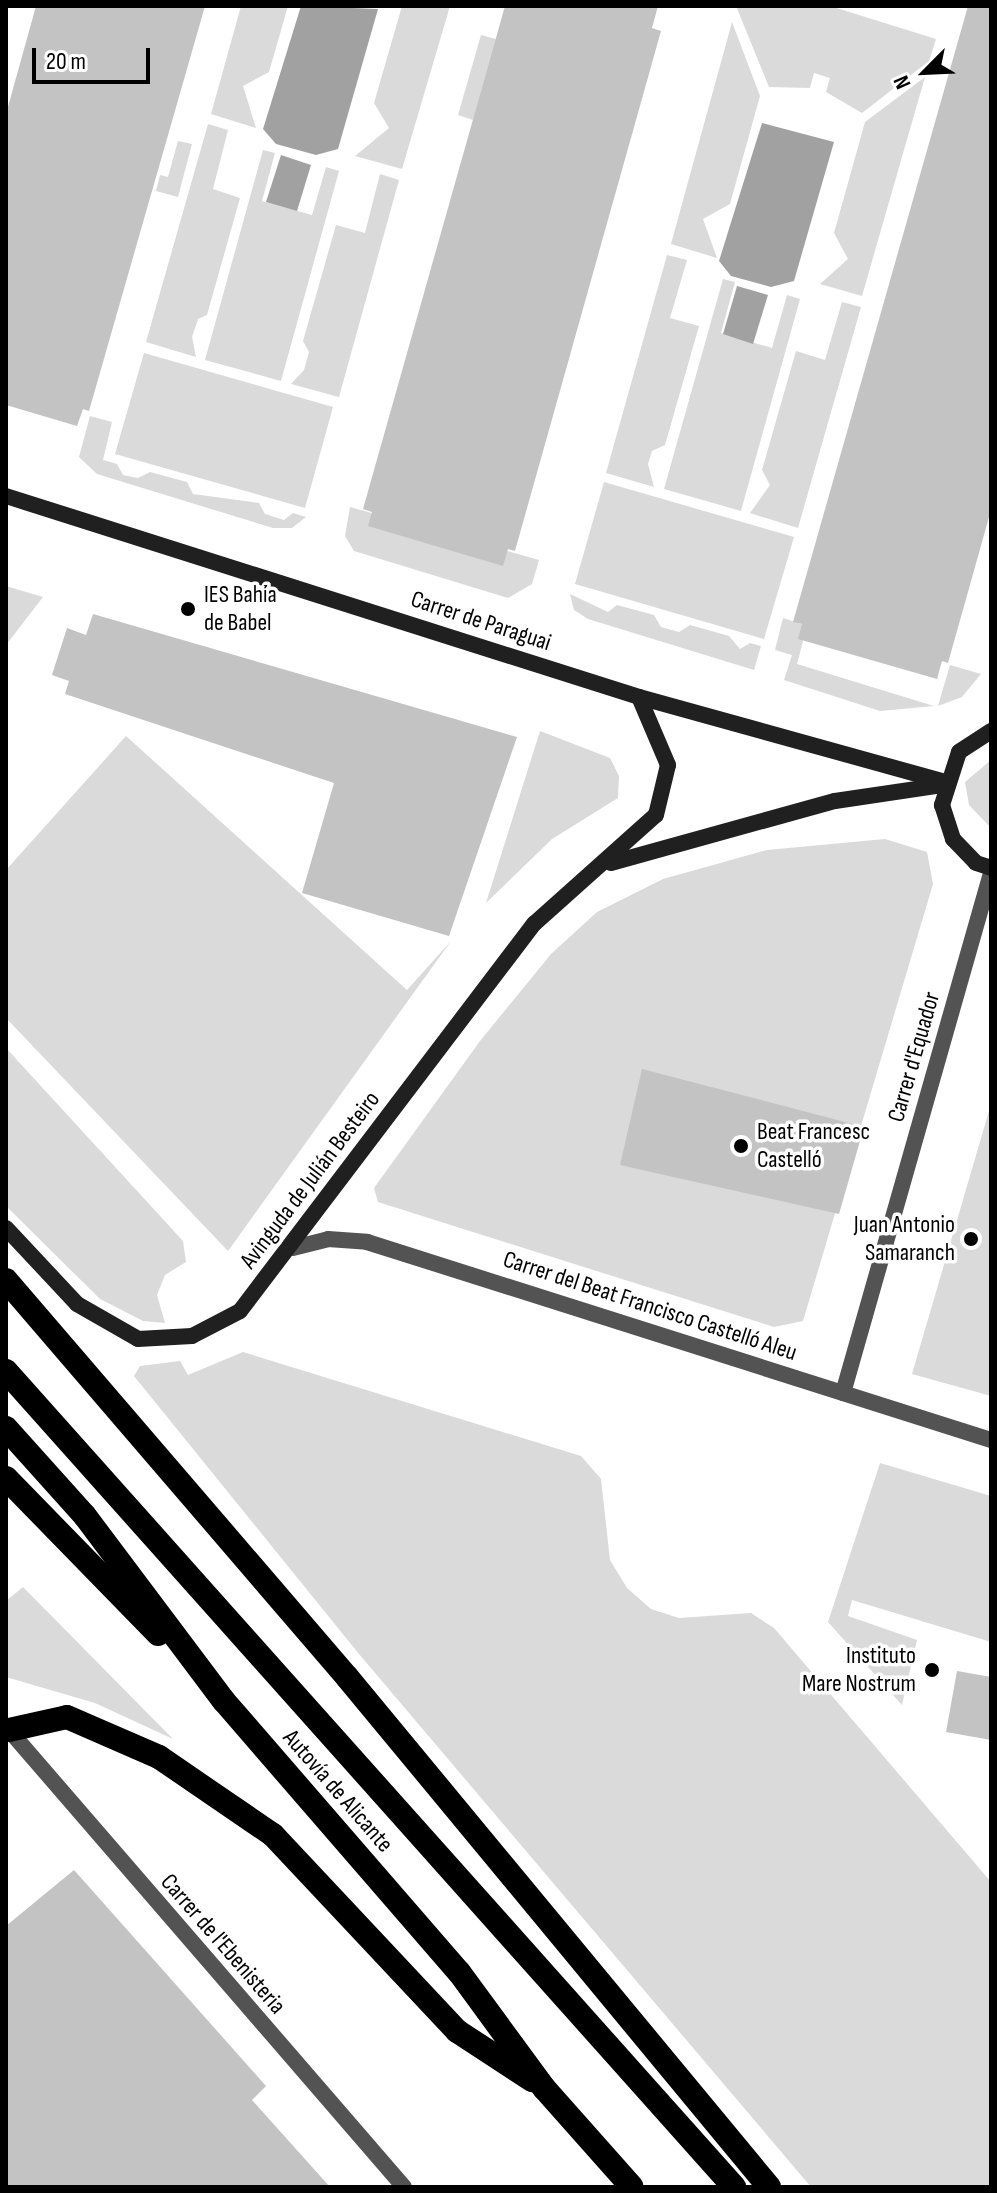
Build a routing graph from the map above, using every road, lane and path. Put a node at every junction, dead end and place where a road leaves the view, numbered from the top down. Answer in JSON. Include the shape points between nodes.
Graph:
{"nodes":[{"id":1,"x":6,"y":496,"type":"edge"},
{"id":2,"x":639,"y":697,"type":"junction"},
{"id":3,"x":991,"y":731,"type":"edge"},
{"id":4,"x":944,"y":784,"type":"junction"},
{"id":5,"x":605,"y":865,"type":"junction"},
{"id":6,"x":991,"y":871,"type":"edge"},
{"id":7,"x":6,"y":1228,"type":"edge"},
{"id":8,"x":293,"y":1248,"type":"junction"},
{"id":9,"x":6,"y":1280,"type":"edge"},
{"id":10,"x":6,"y":1371,"type":"edge"},
{"id":11,"x":843,"y":1393,"type":"junction"},
{"id":12,"x":6,"y":1428,"type":"edge"},
{"id":13,"x":991,"y":1440,"type":"edge"},
{"id":14,"x":6,"y":1478,"type":"edge"},
{"id":15,"x":224,"y":1701,"type":"junction"},
{"id":16,"x":7,"y":1729,"type":"edge"},
{"id":17,"x":544,"y":2088,"type":"junction"},
{"id":18,"x":404,"y":2187,"type":"edge"},
{"id":19,"x":632,"y":2187,"type":"edge"},
{"id":20,"x":734,"y":2187,"type":"edge"},
{"id":21,"x":769,"y":2187,"type":"edge"}],
"edges":[{"from":1,"to":2,"type":"street","name":"Carrer de Paraguai"},
{"from":2,"to":4,"type":"street","name":"Carrer de Paraguai"},
{"from":2,"to":5,"type":"street","name":"Avinguda de Julián Besteiro","via":[[668,765],[666,789],[656,815]]},
{"from":3,"to":4,"type":"street","via":[[959,752]]},
{"from":4,"to":5,"type":"street","name":"Avinguda de Julián Besteiro","via":[[835,801]]},
{"from":4,"to":6,"type":"street","via":[[942,805],[953,839]]},
{"from":5,"to":8,"type":"street","name":"Avinguda de Julián Besteiro","via":[[535,923],[482,987]]},
{"from":6,"to":11,"type":"street","name":"Carrer d'Equador"},
{"from":7,"to":8,"type":"street","name":"Avinguda de Julián Besteiro","via":[[105,1325],[164,1341],[216,1328],[240,1311]]},
{"from":8,"to":11,"type":"street","name":"Carrer del Beat Francisco Castelló Aleu","via":[[328,1239],[367,1242]]},
{"from":9,"to":21,"type":"highway","via":[[347,1677]]},
{"from":10,"to":20,"type":"highway"},
{"from":11,"to":13,"type":"street","name":"Carrer del Beat Francisco Castelló Aleu"},
{"from":12,"to":15,"type":"highway","name":"Autovía de Alicante","via":[[85,1516]]},
{"from":14,"to":15,"type":"highway"},
{"from":15,"to":17,"type":"highway","name":"Autovía de Alicante","via":[[459,1972]]},
{"from":16,"to":17,"type":"highway","via":[[67,1717],[159,1757],[273,1835],[457,2031]]},
{"from":16,"to":18,"type":"street","name":"Carrer de l'Ebenisteria"},
{"from":17,"to":19,"type":"highway","name":"Autovía de Alicante"}]}
